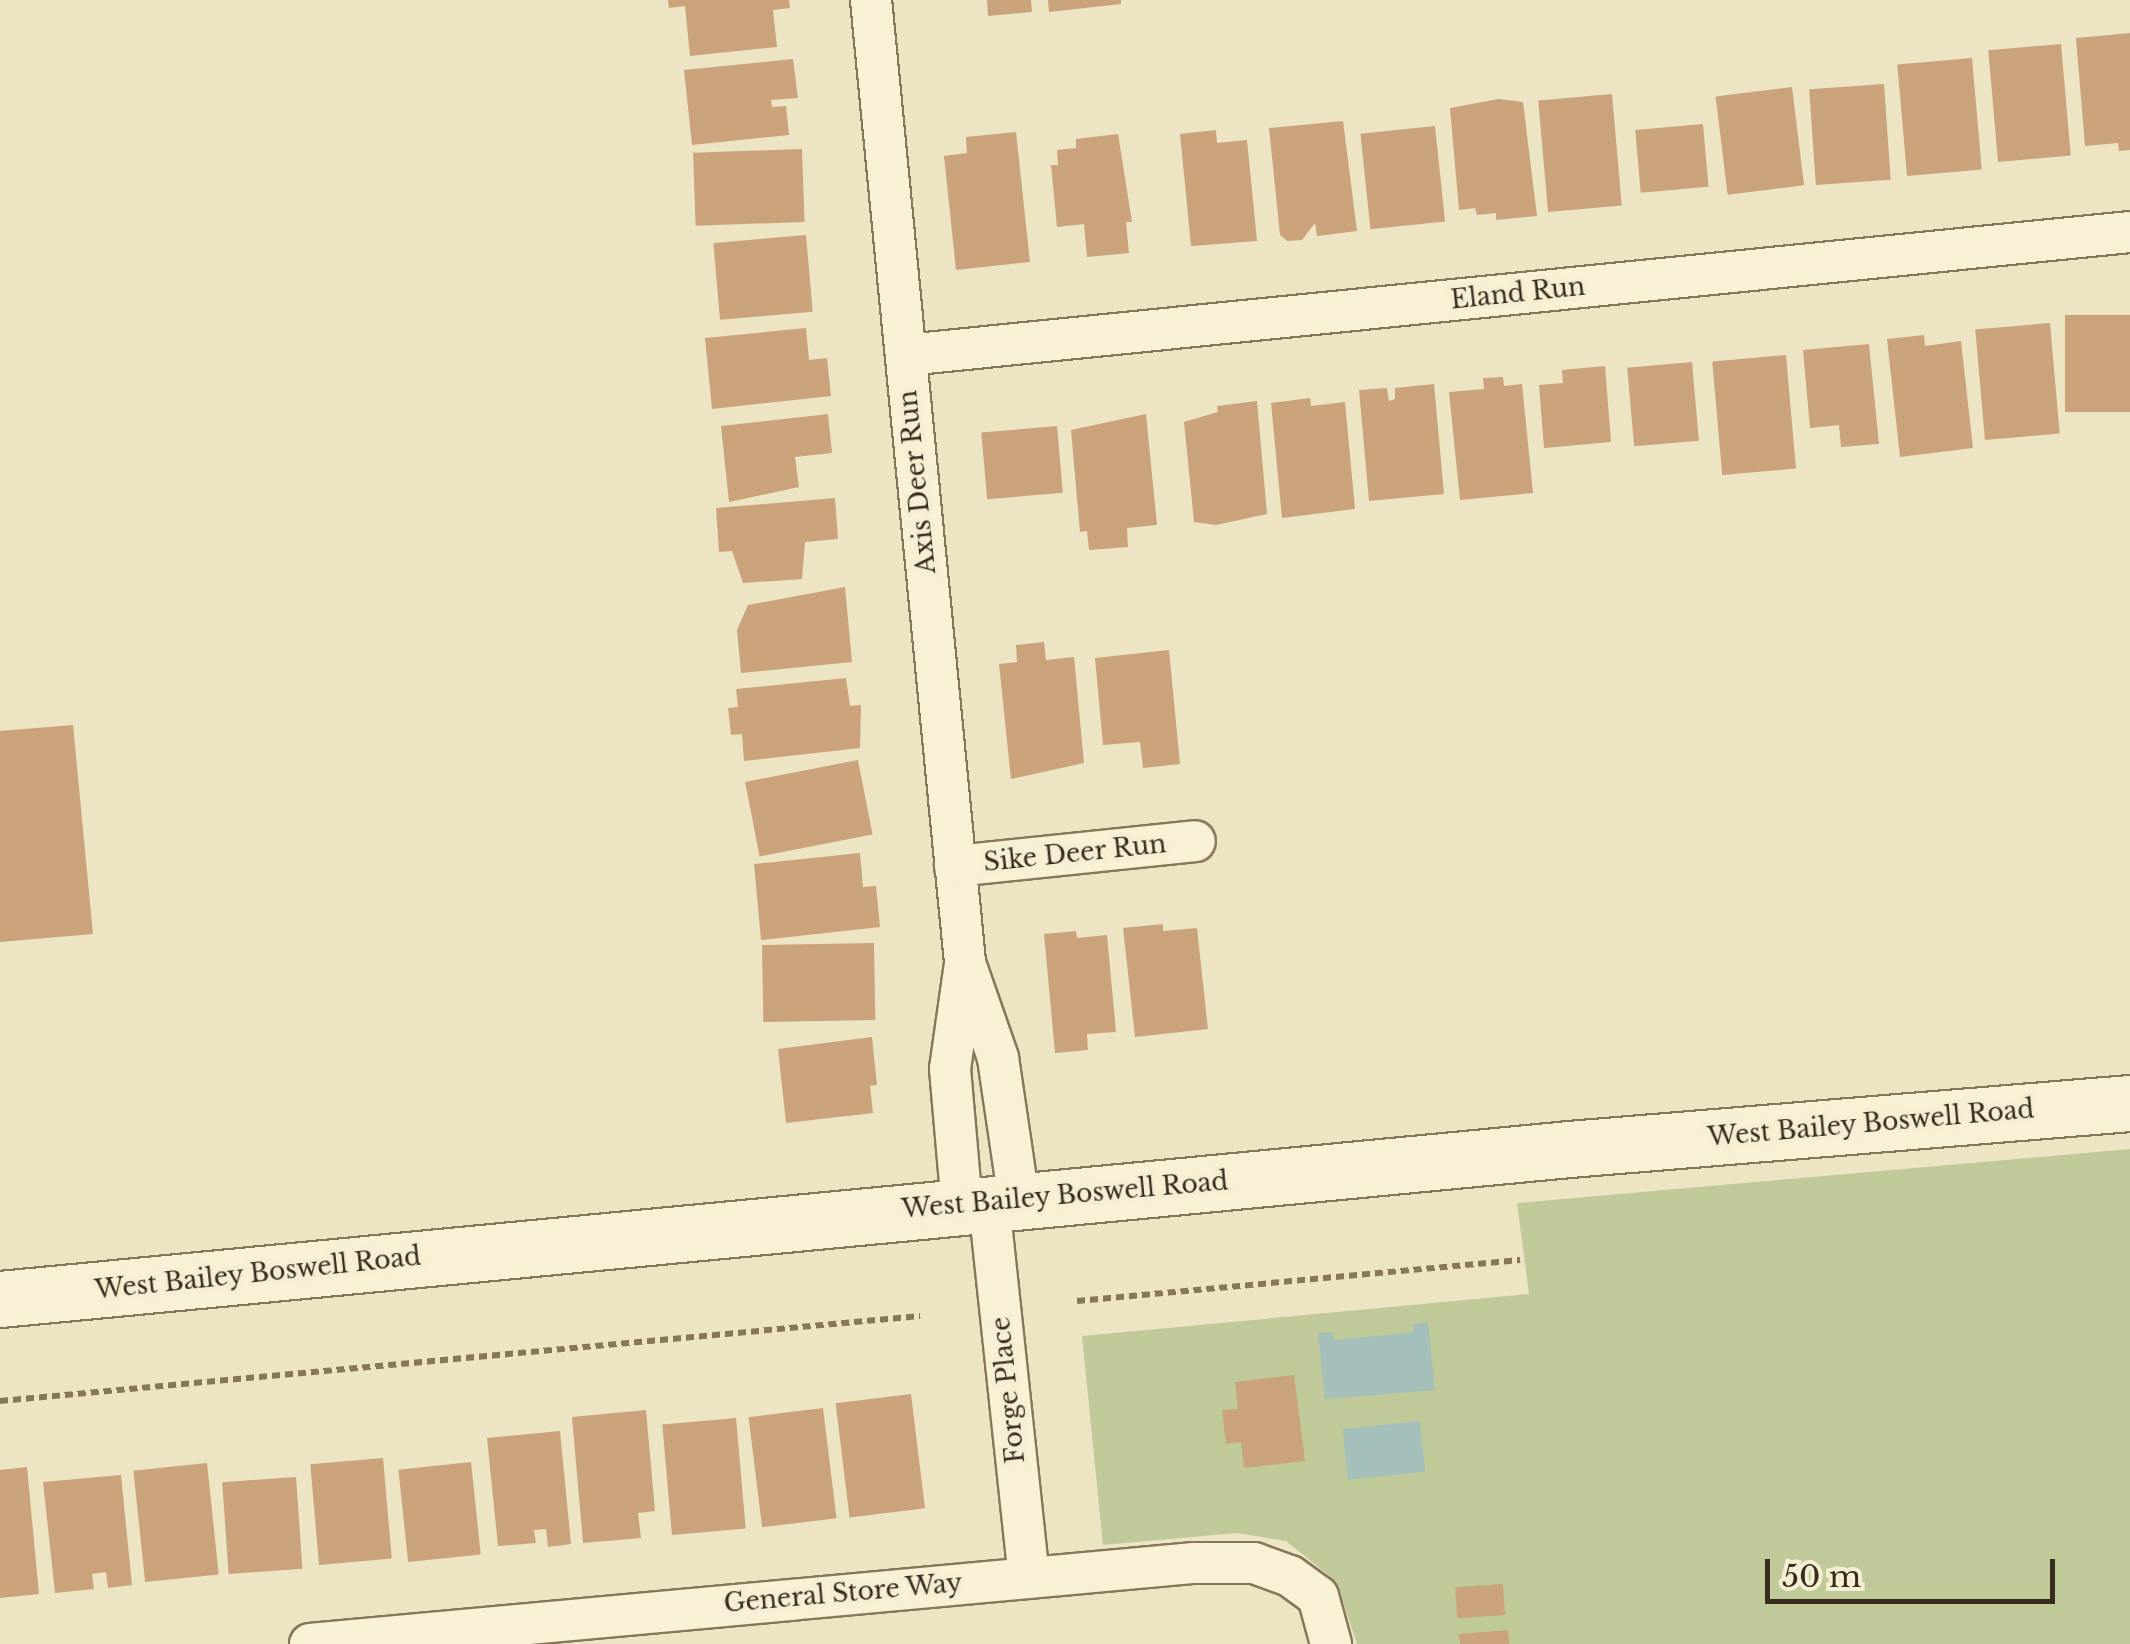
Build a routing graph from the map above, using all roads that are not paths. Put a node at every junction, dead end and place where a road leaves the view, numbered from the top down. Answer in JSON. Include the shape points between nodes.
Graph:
{"nodes":[{"id":1,"x":871,"y":0,"type":"edge"},
{"id":2,"x":2130,"y":232,"type":"edge"},
{"id":3,"x":906,"y":355,"type":"junction"},
{"id":4,"x":1194,"y":841,"type":"dead end"},
{"id":5,"x":955,"y":866,"type":"junction"},
{"id":6,"x":965,"y":963,"type":"junction"},
{"id":7,"x":2130,"y":1103,"type":"edge"},
{"id":8,"x":990,"y":1203,"type":"junction"},
{"id":9,"x":0,"y":1299,"type":"edge"},
{"id":10,"x":1029,"y":1577,"type":"junction"},
{"id":11,"x":367,"y":1641,"type":"edge"},
{"id":12,"x":310,"y":1644,"type":"edge"},
{"id":13,"x":1331,"y":1644,"type":"edge"}],
"edges":[{"from":1,"to":3,"type":"street","name":"Axis Deer Run"},
{"from":2,"to":3,"type":"street","name":"Eland Run"},
{"from":3,"to":5,"type":"street","name":"Axis Deer Run"},
{"from":4,"to":5,"type":"street","name":"Sike Deer Run"},
{"from":5,"to":6,"type":"street","name":"Axis Deer Run"},
{"from":6,"to":8,"type":"street","name":"Axis Deer Run","via":[[998,1058]]},
{"from":6,"to":8,"type":"street","name":"Axis Deer Run","via":[[950,1070]]},
{"from":7,"to":8,"type":"main road","name":"West Bailey Boswell Road"},
{"from":8,"to":9,"type":"main road","name":"West Bailey Boswell Road"},
{"from":8,"to":10,"type":"street","name":"Forge Place"},
{"from":10,"to":11,"type":"street","name":"General Store Way"},
{"from":10,"to":13,"type":"street","name":"General Store Way","via":[[1254,1564],[1318,1596]]},
{"from":11,"to":12,"type":"street","name":"General Store Way"}]}
